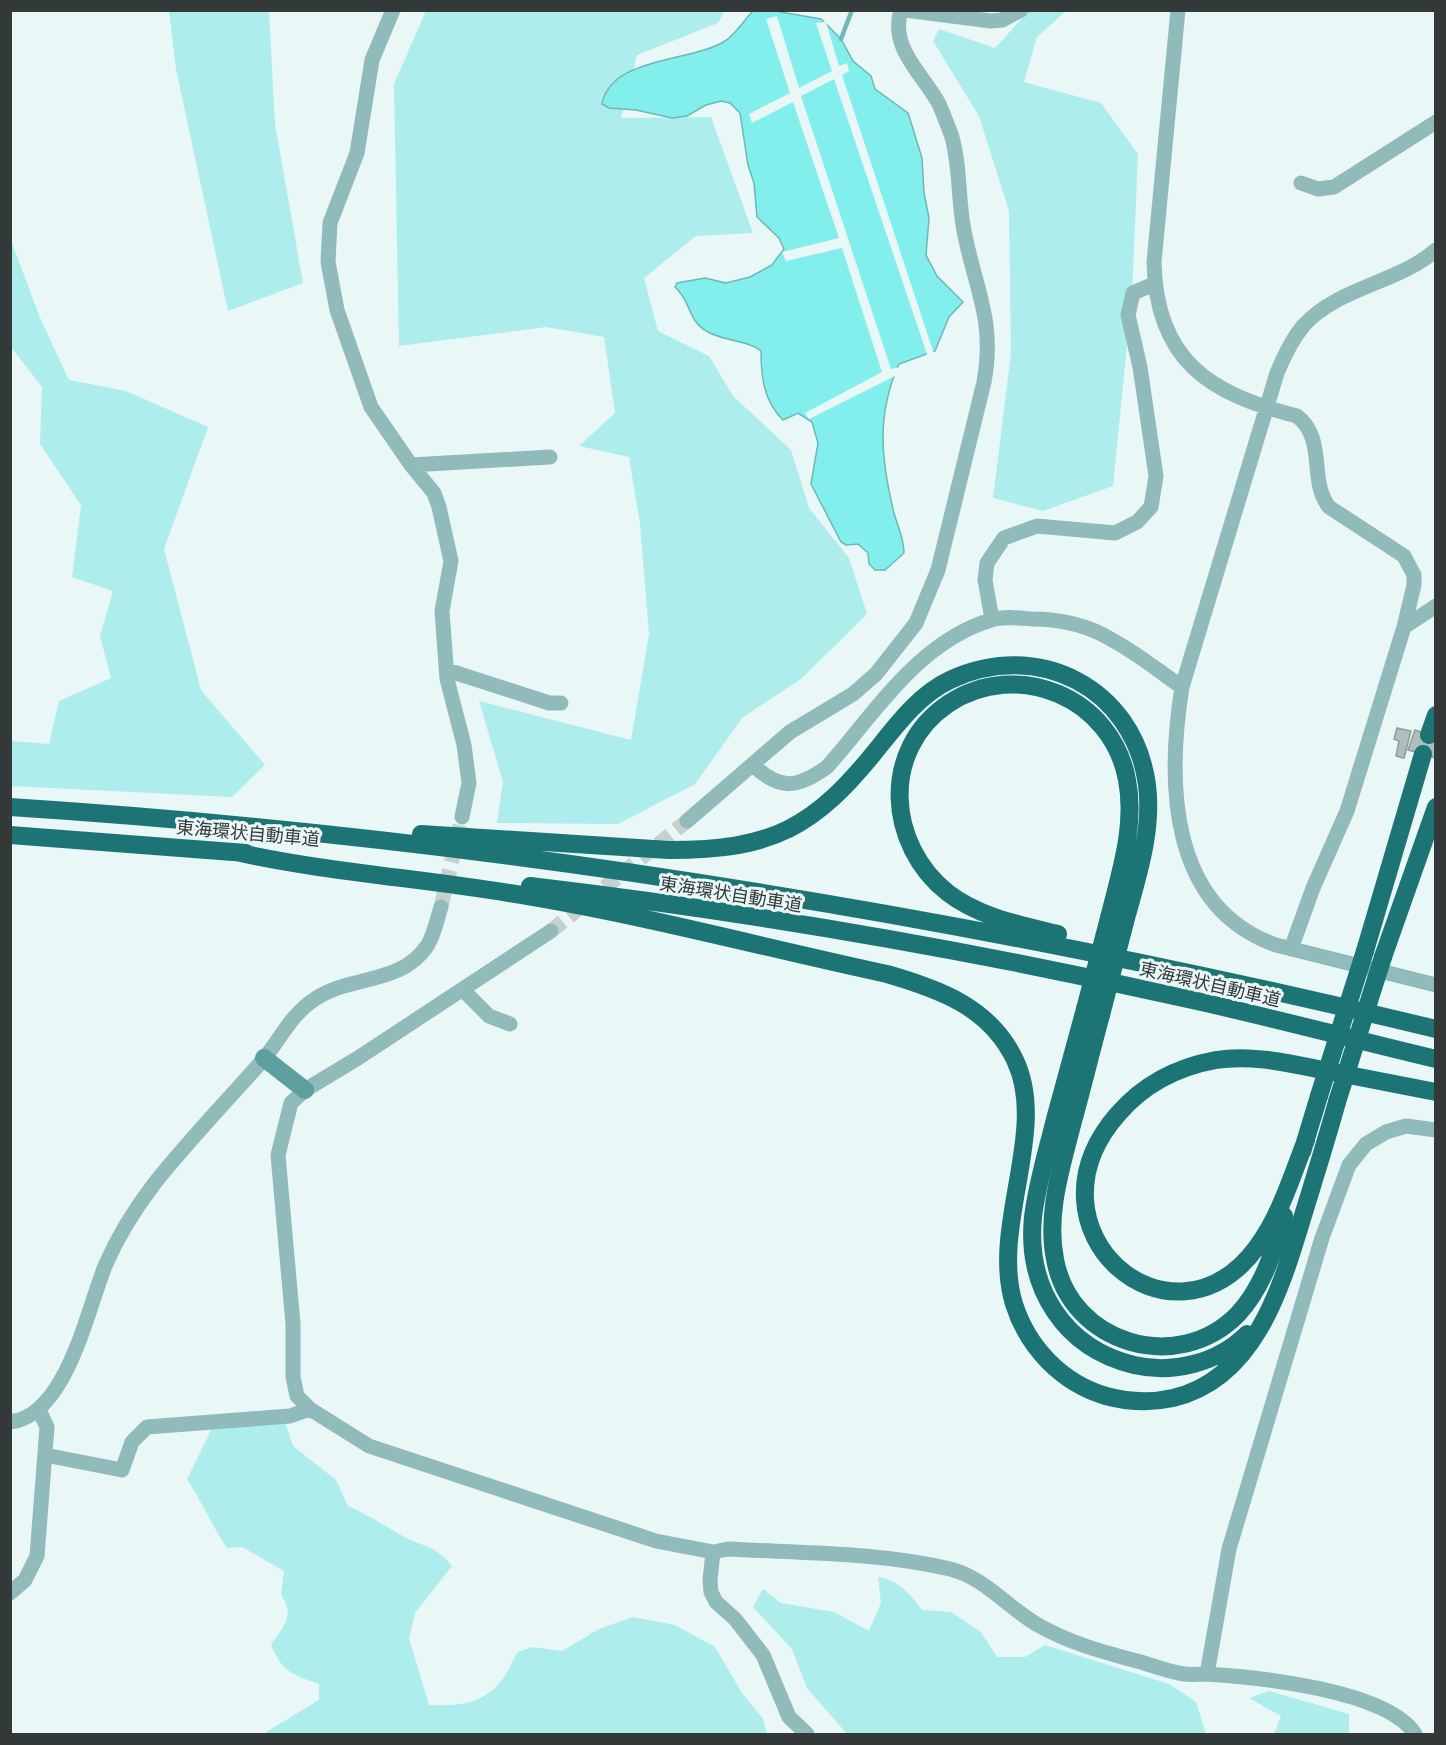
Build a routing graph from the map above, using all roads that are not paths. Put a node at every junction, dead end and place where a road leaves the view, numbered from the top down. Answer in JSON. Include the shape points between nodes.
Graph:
{"nodes":[{"id":1,"x":393,"y":10,"type":"edge"},
{"id":2,"x":903,"y":10,"type":"edge"},
{"id":3,"x":1021,"y":10,"type":"edge"},
{"id":4,"x":1178,"y":10,"type":"edge"},
{"id":5,"x":1436,"y":122,"type":"edge"},
{"id":6,"x":1301,"y":183,"type":"dead end"},
{"id":7,"x":1436,"y":250,"type":"edge"},
{"id":8,"x":1154,"y":284,"type":"junction"},
{"id":9,"x":1266,"y":408,"type":"junction"},
{"id":10,"x":550,"y":457,"type":"dead end"},
{"id":11,"x":411,"y":465,"type":"junction"},
{"id":12,"x":1436,"y":606,"type":"edge"},
{"id":13,"x":992,"y":619,"type":"junction"},
{"id":14,"x":1404,"y":627,"type":"junction"},
{"id":15,"x":447,"y":670,"type":"junction"},
{"id":16,"x":1182,"y":687,"type":"junction"},
{"id":17,"x":561,"y":703,"type":"dead end"},
{"id":18,"x":1436,"y":715,"type":"edge"},
{"id":19,"x":1429,"y":735,"type":"dead end"},
{"id":20,"x":1423,"y":754,"type":"dead end"},
{"id":21,"x":753,"y":765,"type":"junction"},
{"id":22,"x":10,"y":807,"type":"edge"},
{"id":23,"x":1436,"y":807,"type":"edge"},
{"id":24,"x":462,"y":817,"type":"tunnel mouth"},
{"id":25,"x":687,"y":821,"type":"tunnel mouth"},
{"id":26,"x":240,"y":824,"type":"junction"},
{"id":27,"x":10,"y":835,"type":"edge"},
{"id":28,"x":236,"y":852,"type":"junction"},
{"id":29,"x":441,"y":907,"type":"tunnel mouth"},
{"id":30,"x":1117,"y":920,"type":"junction"},
{"id":31,"x":551,"y":931,"type":"tunnel mouth"},
{"id":32,"x":1291,"y":949,"type":"junction"},
{"id":33,"x":1436,"y":985,"type":"edge"},
{"id":34,"x":463,"y":990,"type":"junction"},
{"id":35,"x":1093,"y":1012,"type":"junction"},
{"id":36,"x":1393,"y":1019,"type":"junction"},
{"id":37,"x":510,"y":1024,"type":"dead end"},
{"id":38,"x":1436,"y":1029,"type":"edge"},
{"id":39,"x":264,"y":1058,"type":"junction"},
{"id":40,"x":1436,"y":1059,"type":"edge"},
{"id":41,"x":305,"y":1090,"type":"junction"},
{"id":42,"x":1436,"y":1092,"type":"edge"},
{"id":43,"x":1436,"y":1130,"type":"edge"},
{"id":44,"x":1306,"y":1140,"type":"junction"},
{"id":45,"x":1277,"y":1294,"type":"junction"},
{"id":46,"x":310,"y":1409,"type":"junction"},
{"id":47,"x":39,"y":1410,"type":"junction"},
{"id":48,"x":10,"y":1422,"type":"edge"},
{"id":49,"x":45,"y":1455,"type":"junction"},
{"id":50,"x":712,"y":1552,"type":"junction"},
{"id":51,"x":10,"y":1593,"type":"edge"},
{"id":52,"x":1207,"y":1674,"type":"junction"},
{"id":53,"x":807,"y":1734,"type":"edge"},
{"id":54,"x":1415,"y":1734,"type":"edge"}],
"edges":[{"from":1,"to":11,"type":"street","via":[[372,60],[357,153],[330,223],[328,262],[337,310],[371,407]]},
{"from":2,"to":3,"type":"street","via":[[991,21]]},
{"from":2,"to":21,"type":"street","via":[[897,25],[900,41],[938,103],[951,136],[963,226],[990,353],[938,570],[916,623],[876,674],[853,694],[790,732]]},
{"from":4,"to":8,"type":"street","via":[[1155,234]]},
{"from":5,"to":6,"type":"street","via":[[1334,187],[1318,189]]},
{"from":7,"to":9,"type":"street","via":[[1331,304],[1305,325],[1277,373]]},
{"from":8,"to":9,"type":"street","via":[[1167,332],[1192,366],[1221,390]]},
{"from":8,"to":13,"type":"street","via":[[1133,293],[1128,315],[1153,445],[1156,489],[1151,507],[1137,522],[1115,533],[1037,526],[1004,538],[987,563],[984,580]]},
{"from":9,"to":14,"type":"street","via":[[1297,416],[1311,431],[1319,490],[1329,507],[1396,550],[1410,565],[1414,585]]},
{"from":9,"to":16,"type":"street"},
{"from":10,"to":11,"type":"street"},
{"from":11,"to":15,"type":"street","via":[[434,493],[452,561],[442,611]]},
{"from":12,"to":14,"type":"street"},
{"from":13,"to":16,"type":"street","via":[[1037,619],[1090,629]]},
{"from":13,"to":21,"type":"street","via":[[939,646],[918,663],[815,775],[790,785],[777,782]]},
{"from":14,"to":32,"type":"street","via":[[1347,811]]},
{"from":15,"to":17,"type":"street","via":[[549,703]]},
{"from":15,"to":24,"type":"street","via":[[469,783]]},
{"from":16,"to":32,"type":"street","via":[[1175,762],[1181,832],[1190,861],[1210,898],[1232,920],[1259,939]]},
{"from":18,"to":19,"type":"highway"},
{"from":20,"to":44,"type":"highway","bridge":true},
{"from":21,"to":25,"type":"street"},
{"from":22,"to":26,"type":"highway","name":"東海環状自動車道"},
{"from":23,"to":45,"type":"highway","bridge":true,"via":[[1383,957]]},
{"from":26,"to":30,"type":"highway","via":[[669,850],[742,844],[792,828],[829,804],[914,706],[948,681],[984,668],[1023,664],[1059,672],[1092,689],[1121,717],[1139,750],[1148,787],[1147,829]]},
{"from":26,"to":36,"type":"highway","name":"東海環状自動車道","via":[[565,863],[865,909],[1091,953]]},
{"from":27,"to":28,"type":"highway","name":"東海環状自動車道"},
{"from":28,"to":40,"type":"highway","name":"東海環状自動車道","via":[[539,887],[862,936],[1196,1001]]},
{"from":28,"to":45,"type":"highway","via":[[510,893],[666,924],[887,974],[922,984],[964,1004],[996,1029],[1022,1079],[1024,1124],[1008,1262],[1014,1303],[1031,1340],[1044,1356],[1075,1383],[1094,1392],[1138,1402],[1199,1389],[1215,1380],[1244,1351]]},
{"from":29,"to":39,"type":"street","via":[[428,945],[407,966],[378,979],[340,986],[314,999],[283,1029]]},
{"from":30,"to":35,"type":"highway","bridge":true},
{"from":30,"to":36,"type":"highway","via":[[1129,801],[1123,761],[1102,726],[1074,701],[1040,686],[1021,683],[965,694],[933,717],[916,736],[905,759],[898,798],[900,819],[919,862],[957,899],[1011,922],[1337,1000]]},
{"from":31,"to":34,"type":"street"},
{"from":32,"to":33,"type":"street"},
{"from":34,"to":37,"type":"street","via":[[489,1016]]},
{"from":34,"to":41,"type":"street"},
{"from":35,"to":44,"type":"highway","via":[[1059,1174],[1052,1231],[1055,1260],[1069,1296],[1089,1321],[1103,1331],[1134,1344],[1170,1347],[1206,1337],[1238,1314],[1269,1262]]},
{"from":35,"to":45,"type":"highway","via":[[1042,1169],[1033,1220],[1035,1264],[1050,1304],[1074,1335],[1088,1346],[1122,1362],[1161,1368],[1220,1355],[1253,1328]]},
{"from":36,"to":38,"type":"highway","name":"東海環状自動車道"},
{"from":39,"to":41,"type":"street"},
{"from":39,"to":47,"type":"street","via":[[153,1186],[124,1229],[106,1264],[61,1384]]},
{"from":41,"to":46,"type":"street","via":[[291,1103],[278,1155],[293,1324],[293,1377],[297,1396]]},
{"from":42,"to":44,"type":"highway","via":[[1262,1060],[1218,1060],[1176,1071],[1140,1093],[1101,1137],[1087,1176],[1086,1213],[1091,1231],[1110,1262],[1139,1283],[1177,1291],[1212,1284],[1243,1263],[1267,1232]]},
{"from":43,"to":52,"type":"street","via":[[1406,1126],[1386,1132],[1366,1144],[1349,1165],[1322,1238],[1229,1549]]},
{"from":46,"to":49,"type":"street","via":[[290,1416],[147,1427],[132,1442],[122,1470]]},
{"from":46,"to":50,"type":"street","via":[[369,1446],[656,1541]]},
{"from":47,"to":48,"type":"street","via":[[21,1421]]},
{"from":47,"to":49,"type":"street","via":[[47,1427]]},
{"from":49,"to":51,"type":"street","via":[[37,1556],[25,1580]]},
{"from":50,"to":52,"type":"street","via":[[728,1549],[843,1554],[954,1570],[976,1580],[1036,1624],[1082,1646],[1184,1674]]},
{"from":50,"to":53,"type":"street","via":[[710,1580],[716,1602],[763,1655],[789,1717]]},
{"from":52,"to":54,"type":"street","via":[[1334,1690],[1393,1715]]}]}
